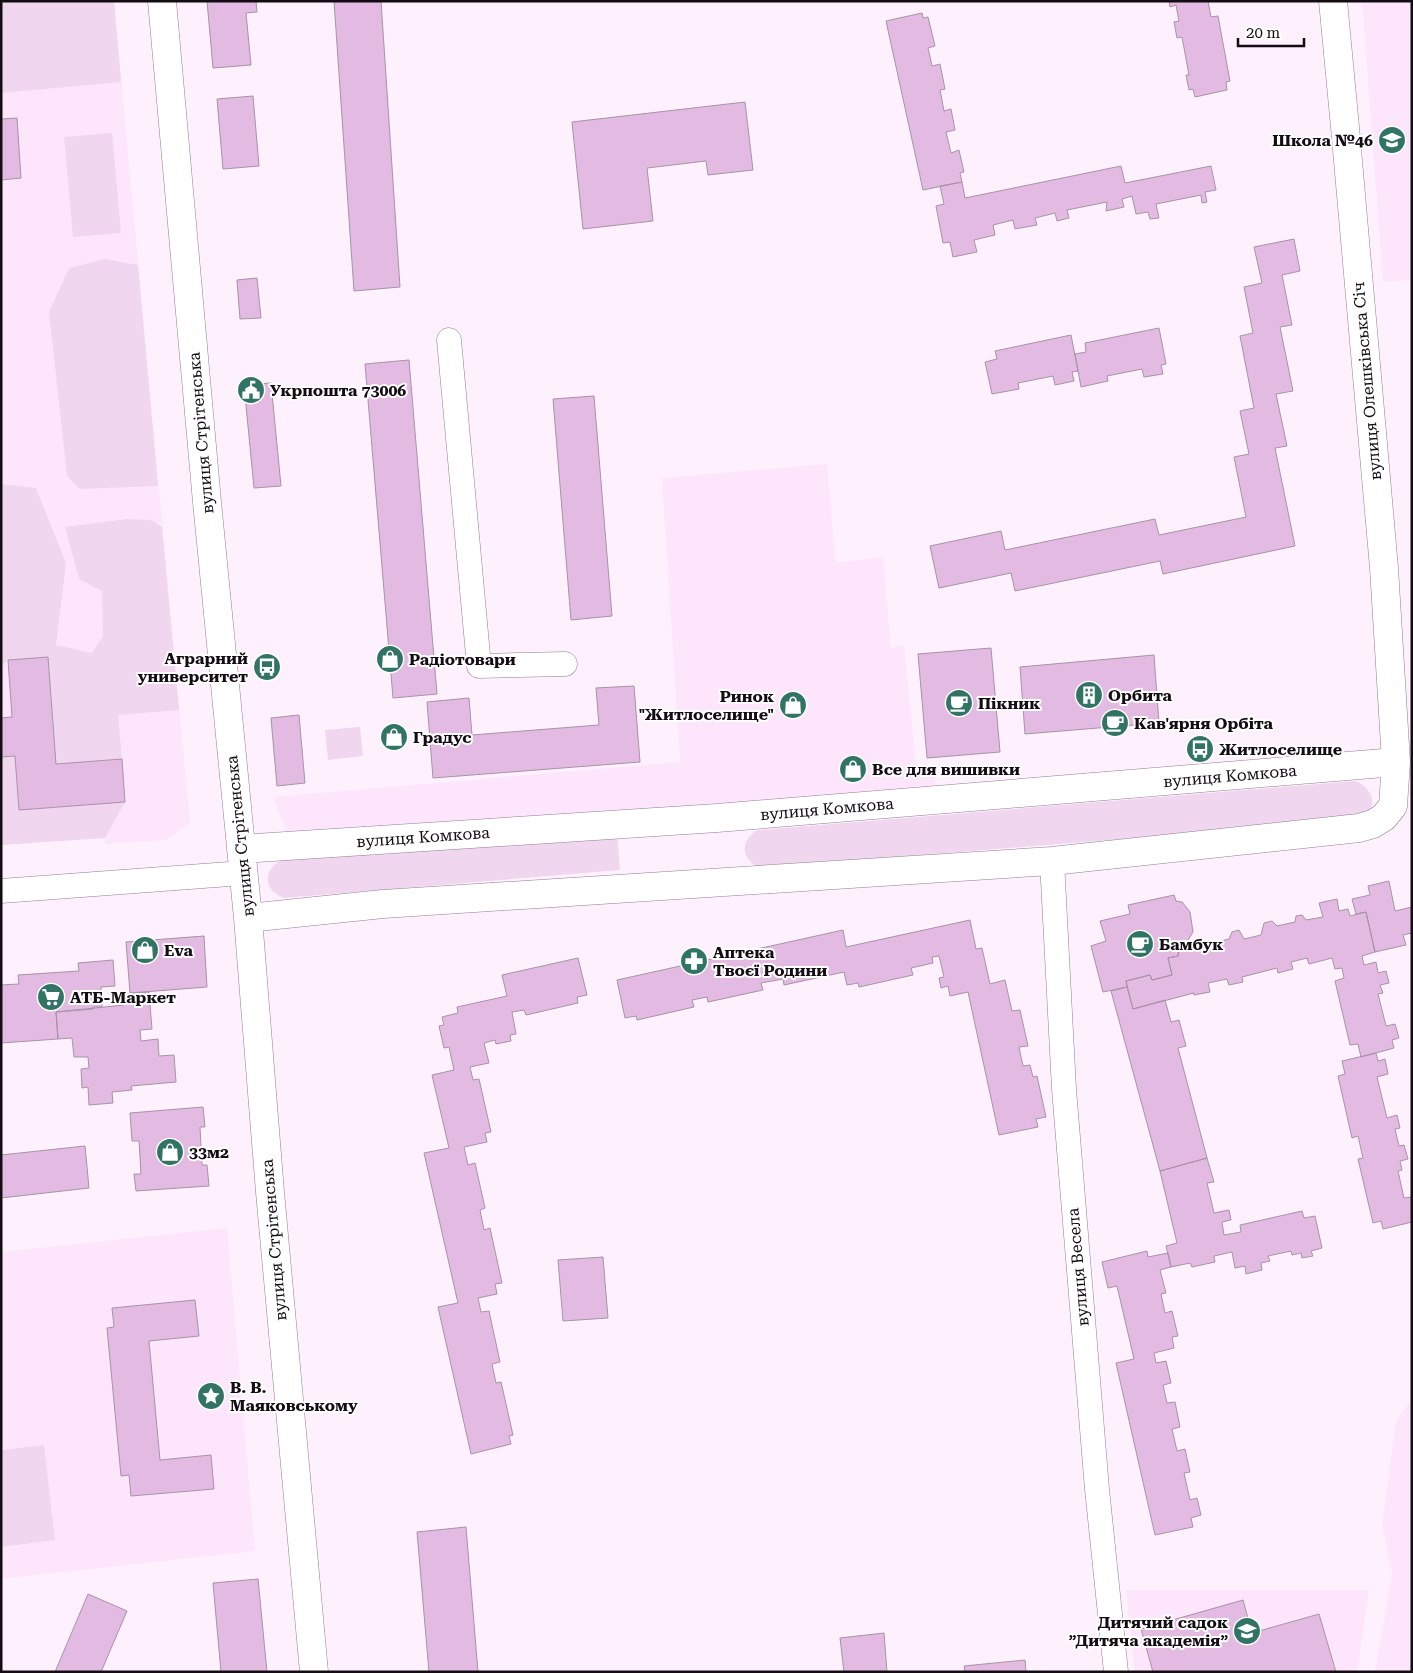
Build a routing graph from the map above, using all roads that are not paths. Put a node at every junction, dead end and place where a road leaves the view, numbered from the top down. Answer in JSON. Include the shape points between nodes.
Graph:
{"nodes":[{"id":1,"x":162,"y":1,"type":"edge"},
{"id":2,"x":1332,"y":1,"type":"edge"},
{"id":3,"x":449,"y":340,"type":"dead end"},
{"id":4,"x":565,"y":664,"type":"dead end"},
{"id":5,"x":1404,"y":761,"type":"edge"},
{"id":6,"x":242,"y":861,"type":"junction"},
{"id":7,"x":1052,"y":861,"type":"junction"},
{"id":8,"x":1,"y":891,"type":"edge"},
{"id":9,"x":248,"y":918,"type":"junction"},
{"id":10,"x":314,"y":1672,"type":"edge"},
{"id":11,"x":1116,"y":1672,"type":"edge"}],
"edges":[{"from":1,"to":6,"type":"street","name":"вулиця Стрітенська"},
{"from":2,"to":5,"type":"street","name":"вулиця Олешківська Січ"},
{"from":3,"to":4,"type":"street","via":[[479,666]]},
{"from":5,"to":6,"type":"street","name":"вулиця Комкова"},
{"from":5,"to":7,"type":"street","name":"вулиця Олешківська Січ","via":[[1393,806],[1378,820],[1359,828]]},
{"from":6,"to":8,"type":"street","name":"вулиця Комкова"},
{"from":6,"to":9,"type":"street","name":"вулиця Стрітенська"},
{"from":7,"to":9,"type":"street","via":[[383,904]]},
{"from":7,"to":11,"type":"street","name":"вулиця Весела","via":[[1065,1107],[1096,1480]]},
{"from":9,"to":10,"type":"street","name":"вулиця Стрітенська"}]}
